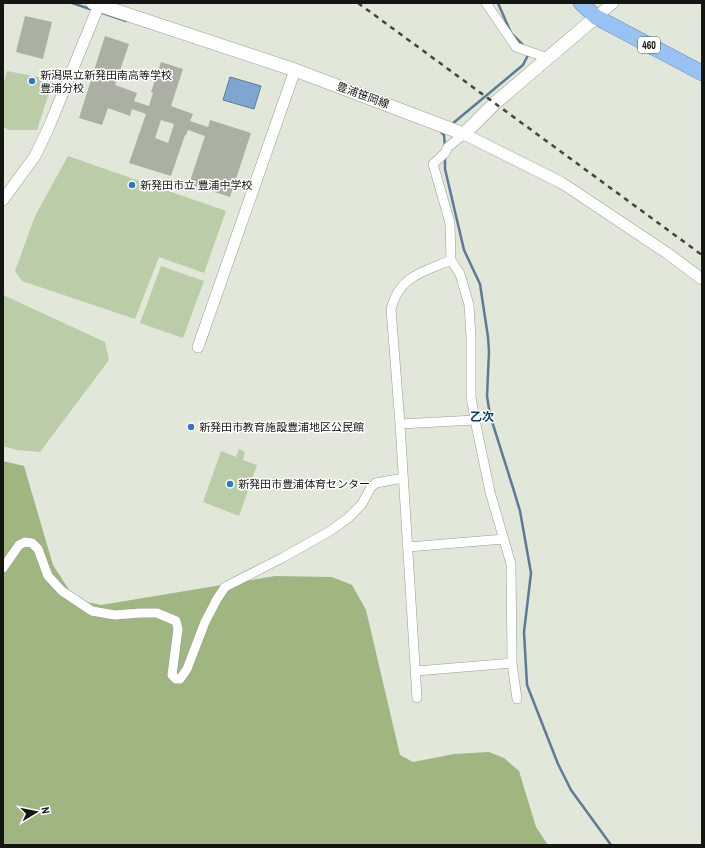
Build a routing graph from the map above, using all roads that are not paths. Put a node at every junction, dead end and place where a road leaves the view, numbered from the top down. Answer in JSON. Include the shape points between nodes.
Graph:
{"nodes":[{"id":1,"x":486,"y":3,"type":"edge"},
{"id":2,"x":581,"y":3,"type":"edge"},
{"id":3,"x":613,"y":3,"type":"edge"},
{"id":4,"x":96,"y":4,"type":"edge"},
{"id":5,"x":596,"y":17,"type":"junction"},
{"id":6,"x":548,"y":58,"type":"junction"},
{"id":7,"x":295,"y":70,"type":"junction"},
{"id":8,"x":702,"y":73,"type":"edge"},
{"id":9,"x":464,"y":134,"type":"junction"},
{"id":10,"x":3,"y":200,"type":"edge"},
{"id":11,"x":451,"y":260,"type":"junction"},
{"id":12,"x":702,"y":279,"type":"edge"},
{"id":13,"x":198,"y":348,"type":"dead end"},
{"id":14,"x":475,"y":420,"type":"junction"},
{"id":15,"x":400,"y":424,"type":"junction"},
{"id":16,"x":403,"y":478,"type":"junction"},
{"id":17,"x":504,"y":539,"type":"junction"},
{"id":18,"x":408,"y":547,"type":"junction"},
{"id":19,"x":3,"y":568,"type":"edge"},
{"id":20,"x":512,"y":664,"type":"junction"},
{"id":21,"x":416,"y":671,"type":"junction"},
{"id":22,"x":417,"y":698,"type":"dead end"},
{"id":23,"x":517,"y":699,"type":"dead end"}],
"edges":[{"from":1,"to":6,"type":"street","via":[[516,47]]},
{"from":2,"to":5,"type":"highway","number":"460"},
{"from":3,"to":5,"type":"street"},
{"from":4,"to":7,"type":"main road","name":"豊浦笹岡線"},
{"from":4,"to":10,"type":"street","via":[[48,129],[34,156]]},
{"from":5,"to":6,"type":"main road"},
{"from":5,"to":8,"type":"highway","number":"460"},
{"from":6,"to":9,"type":"main road","via":[[495,103]]},
{"from":7,"to":9,"type":"main road","name":"豊浦笹岡線"},
{"from":7,"to":13,"type":"street"},
{"from":9,"to":11,"type":"street","via":[[448,147],[434,164],[450,223]]},
{"from":9,"to":12,"type":"street","via":[[562,183]]},
{"from":11,"to":14,"type":"street","via":[[460,274],[469,305],[472,338],[471,397]]},
{"from":11,"to":15,"type":"street","via":[[412,276],[394,299],[391,309]]},
{"from":14,"to":15,"type":"street"},
{"from":14,"to":17,"type":"street","via":[[490,492]]},
{"from":15,"to":16,"type":"street"},
{"from":16,"to":18,"type":"street"},
{"from":16,"to":19,"type":"street","via":[[376,482],[362,504],[330,531],[225,587],[205,622],[187,669],[180,679],[172,675],[178,629],[176,621],[157,613],[106,615],[92,611],[62,591],[48,576],[38,549],[32,543],[25,542],[20,545]]},
{"from":17,"to":18,"type":"street"},
{"from":17,"to":20,"type":"street","via":[[511,564]]},
{"from":18,"to":21,"type":"street"},
{"from":20,"to":21,"type":"street"},
{"from":20,"to":23,"type":"street"},
{"from":21,"to":22,"type":"street"}]}
